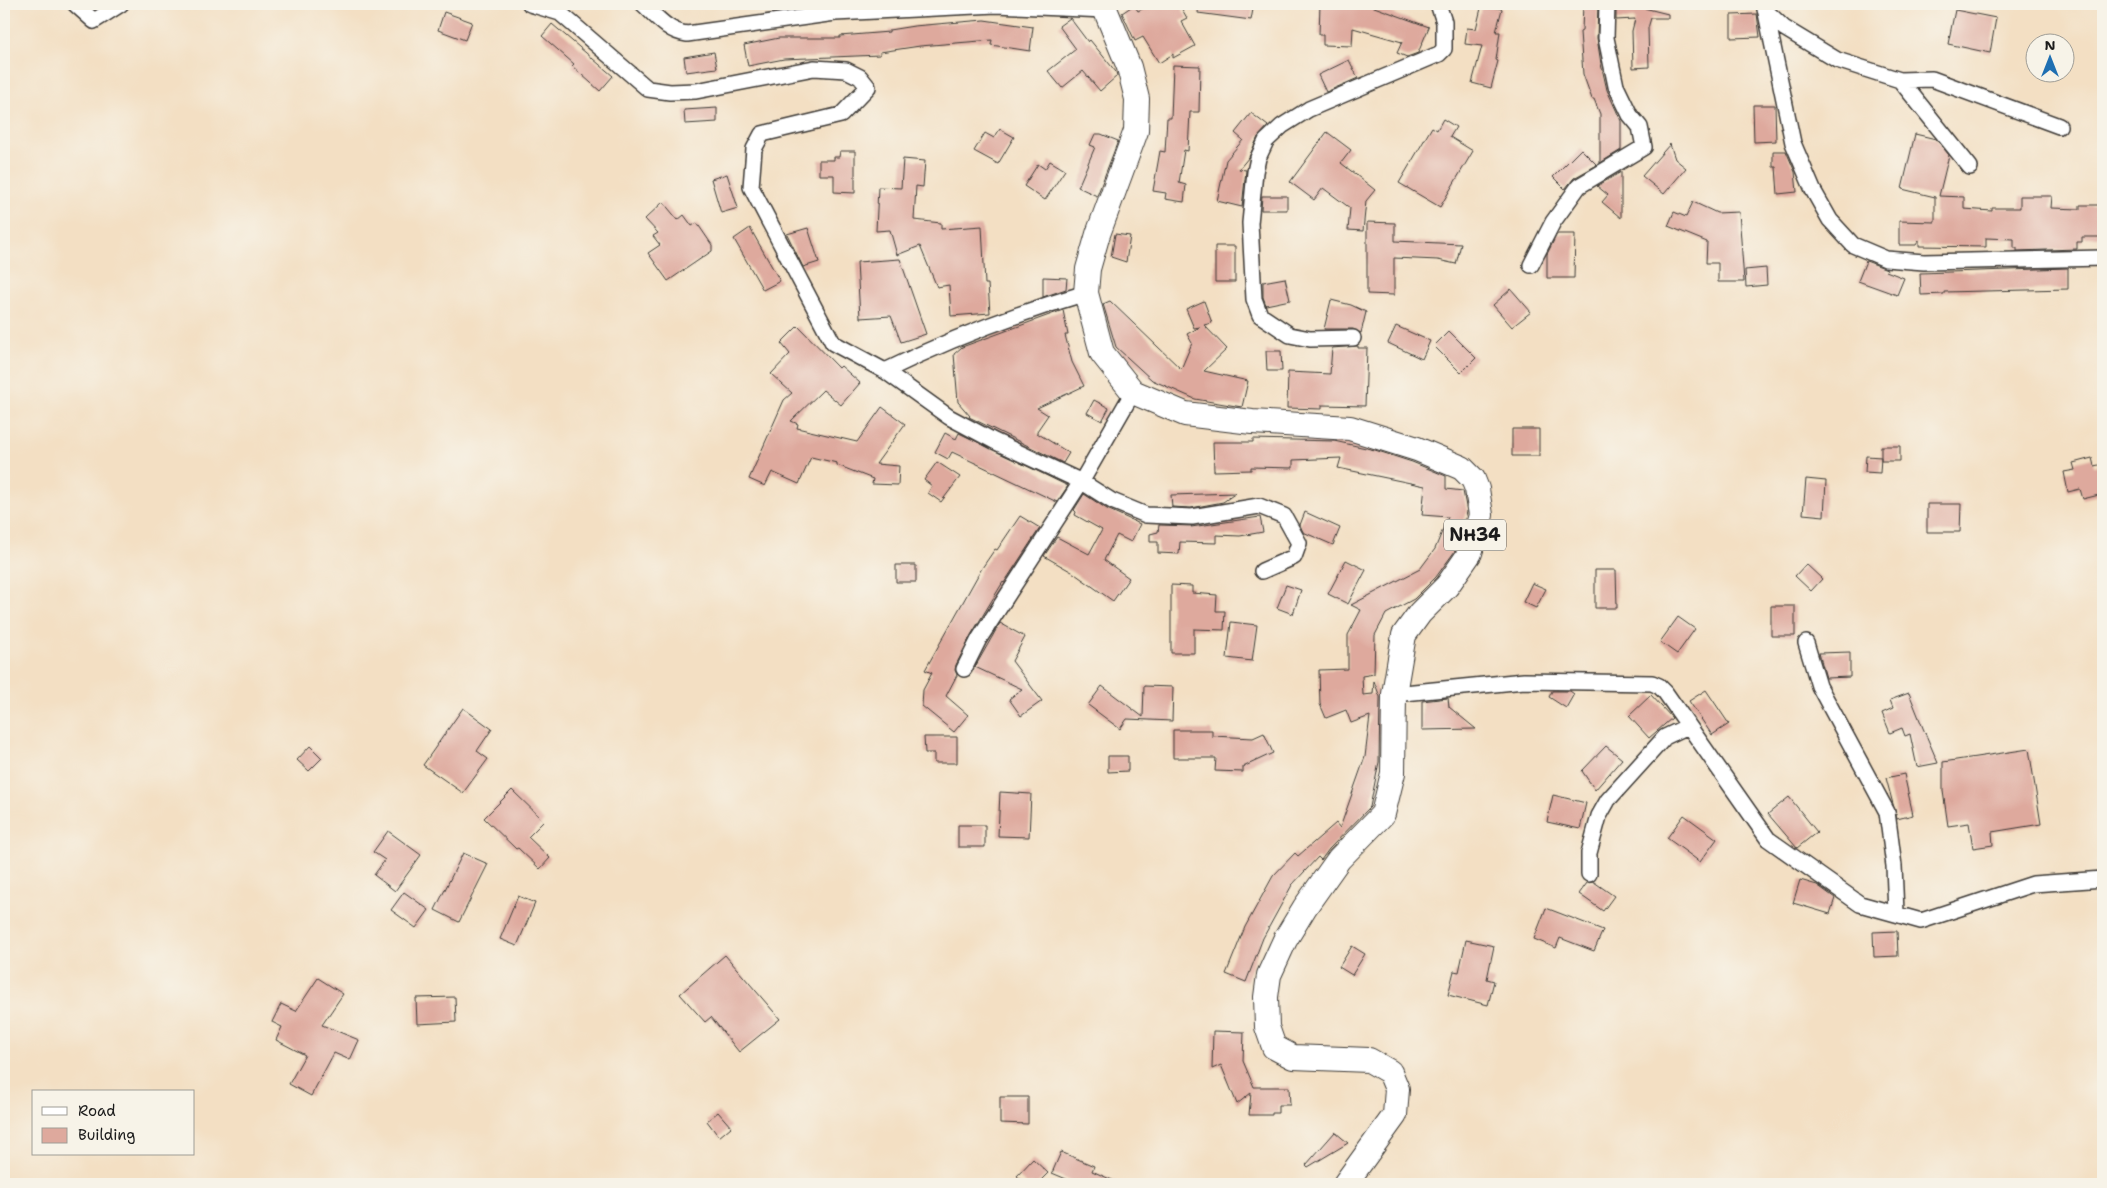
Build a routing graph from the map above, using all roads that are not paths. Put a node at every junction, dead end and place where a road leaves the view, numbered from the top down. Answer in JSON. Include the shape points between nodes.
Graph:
{"nodes":[{"id":1,"x":75,"y":4,"type":"edge"},
{"id":2,"x":121,"y":4,"type":"edge"},
{"id":3,"x":530,"y":4,"type":"edge"},
{"id":4,"x":643,"y":4,"type":"edge"},
{"id":5,"x":1438,"y":4,"type":"edge"},
{"id":6,"x":1607,"y":4,"type":"edge"},
{"id":7,"x":1104,"y":7,"type":"edge"},
{"id":8,"x":1764,"y":8,"type":"edge"},
{"id":9,"x":1900,"y":80,"type":"junction"},
{"id":10,"x":2059,"y":126,"type":"dead end"},
{"id":11,"x":1970,"y":167,"type":"dead end"},
{"id":12,"x":2103,"y":258,"type":"edge"},
{"id":13,"x":1530,"y":265,"type":"dead end"},
{"id":14,"x":1086,"y":293,"type":"junction"},
{"id":15,"x":1353,"y":338,"type":"dead end"},
{"id":16,"x":885,"y":371,"type":"junction"},
{"id":17,"x":1133,"y":392,"type":"junction"},
{"id":18,"x":1082,"y":482,"type":"junction"},
{"id":19,"x":1262,"y":571,"type":"dead end"},
{"id":20,"x":1806,"y":643,"type":"dead end"},
{"id":21,"x":964,"y":669,"type":"dead end"},
{"id":22,"x":1394,"y":694,"type":"junction"},
{"id":23,"x":1688,"y":726,"type":"junction"},
{"id":24,"x":1589,"y":874,"type":"dead end"},
{"id":25,"x":2103,"y":879,"type":"edge"},
{"id":26,"x":1896,"y":913,"type":"junction"},
{"id":27,"x":1345,"y":1184,"type":"edge"}],
"edges":[{"from":1,"to":2,"type":"street","via":[[94,21]]},
{"from":3,"to":16,"type":"street","via":[[560,13],[648,89],[696,91],[814,68],[846,70],[860,77],[868,87],[841,115],[762,134],[754,149],[751,187],[833,343]]},
{"from":4,"to":7,"type":"street","via":[[668,27],[677,33],[687,34],[835,13],[996,5]]},
{"from":5,"to":15,"type":"street","via":[[1444,22],[1444,49],[1309,109],[1282,126],[1266,141],[1255,172],[1250,222],[1254,299],[1260,315],[1290,335],[1310,339]]},
{"from":6,"to":13,"type":"street","via":[[1606,38],[1616,86],[1630,115],[1640,127],[1644,147],[1579,186],[1553,222]]},
{"from":7,"to":14,"type":"highway","number":"NH34","via":[[1129,67],[1138,99],[1136,131],[1098,234],[1088,269]]},
{"from":8,"to":9,"type":"street","via":[[1784,28],[1837,60]]},
{"from":8,"to":12,"type":"street","via":[[1793,143],[1830,220],[1852,245],[1886,259],[1924,262]]},
{"from":9,"to":10,"type":"street","via":[[1932,80]]},
{"from":9,"to":11,"type":"street"},
{"from":14,"to":16,"type":"street","via":[[1044,305],[943,343]]},
{"from":14,"to":17,"type":"highway","number":"NH34","via":[[1102,353]]},
{"from":16,"to":18,"type":"street","via":[[949,416]]},
{"from":17,"to":18,"type":"street"},
{"from":17,"to":22,"type":"highway","number":"NH34","via":[[1185,414],[1350,428],[1417,449],[1462,468],[1473,479],[1481,515],[1470,553],[1447,586],[1404,635]]},
{"from":18,"to":19,"type":"street","via":[[1112,501],[1146,515],[1192,517],[1259,506],[1284,516],[1299,543],[1294,557]]},
{"from":18,"to":21,"type":"street","via":[[979,639]]},
{"from":20,"to":26,"type":"street","via":[[1819,686],[1887,812]]},
{"from":22,"to":23,"type":"street","via":[[1524,681],[1652,683],[1665,692]]},
{"from":22,"to":27,"type":"highway","number":"NH34","via":[[1393,774],[1383,814],[1339,859],[1305,907],[1285,940],[1270,975],[1266,997],[1267,1027],[1274,1048],[1293,1057],[1369,1060],[1390,1072],[1397,1089],[1395,1115]]},
{"from":23,"to":24,"type":"street","via":[[1664,737],[1608,800],[1598,816],[1589,853]]},
{"from":23,"to":26,"type":"street","via":[[1768,839],[1860,904]]},
{"from":25,"to":26,"type":"street","via":[[2033,884],[1920,920]]}]}
